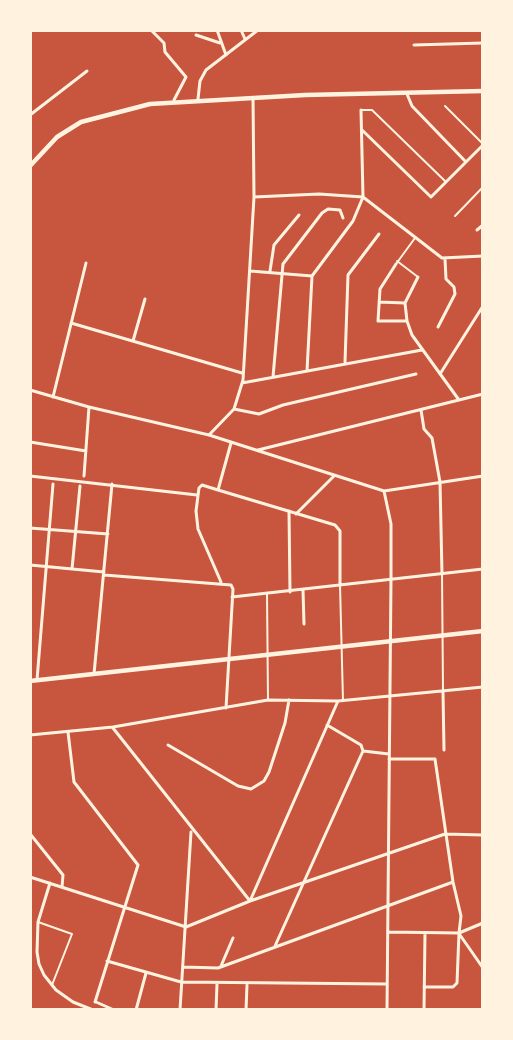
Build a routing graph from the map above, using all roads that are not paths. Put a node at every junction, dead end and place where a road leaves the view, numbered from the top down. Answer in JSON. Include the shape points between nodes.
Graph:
{"nodes":[{"id":1,"x":217,"y":30,"type":"edge"},
{"id":2,"x":241,"y":30,"type":"edge"},
{"id":3,"x":258,"y":30,"type":"edge"},
{"id":4,"x":152,"y":31,"type":"edge"},
{"id":5,"x":196,"y":35,"type":"dead end"},
{"id":6,"x":245,"y":39,"type":"junction"},
{"id":7,"x":220,"y":43,"type":"junction"},
{"id":8,"x":483,"y":43,"type":"edge"},
{"id":9,"x":414,"y":45,"type":"dead end"},
{"id":10,"x":226,"y":55,"type":"junction"},
{"id":11,"x":87,"y":71,"type":"dead end"},
{"id":12,"x":483,"y":91,"type":"edge"},
{"id":13,"x":407,"y":93,"type":"junction"},
{"id":14,"x":253,"y":97,"type":"junction"},
{"id":15,"x":198,"y":99,"type":"junction"},
{"id":16,"x":174,"y":100,"type":"junction"},
{"id":17,"x":445,"y":106,"type":"dead end"},
{"id":18,"x":361,"y":110,"type":"joint"},
{"id":19,"x":30,"y":116,"type":"edge"},
{"id":20,"x":361,"y":129,"type":"junction"},
{"id":21,"x":483,"y":144,"type":"edge"},
{"id":22,"x":466,"y":162,"type":"junction"},
{"id":23,"x":30,"y":166,"type":"edge"},
{"id":24,"x":446,"y":182,"type":"junction"},
{"id":25,"x":483,"y":187,"type":"edge"},
{"id":26,"x":254,"y":197,"type":"junction"},
{"id":27,"x":363,"y":197,"type":"junction"},
{"id":28,"x":299,"y":215,"type":"dead end"},
{"id":29,"x":455,"y":216,"type":"dead end"},
{"id":30,"x":343,"y":218,"type":"dead end"},
{"id":31,"x":483,"y":225,"type":"edge"},
{"id":32,"x":477,"y":230,"type":"dead end"},
{"id":33,"x":379,"y":234,"type":"dead end"},
{"id":34,"x":415,"y":237,"type":"junction"},
{"id":35,"x":483,"y":256,"type":"edge"},
{"id":36,"x":445,"y":259,"type":"junction"},
{"id":37,"x":396,"y":263,"type":"junction"},
{"id":38,"x":86,"y":264,"type":"dead end"},
{"id":39,"x":250,"y":271,"type":"junction"},
{"id":40,"x":270,"y":271,"type":"junction"},
{"id":41,"x":283,"y":273,"type":"junction"},
{"id":42,"x":312,"y":276,"type":"junction"},
{"id":43,"x":418,"y":277,"type":"joint"},
{"id":44,"x":145,"y":299,"type":"dead end"},
{"id":45,"x":379,"y":302,"type":"junction"},
{"id":46,"x":405,"y":303,"type":"junction"},
{"id":47,"x":483,"y":306,"type":"edge"},
{"id":48,"x":407,"y":321,"type":"junction"},
{"id":49,"x":71,"y":323,"type":"junction"},
{"id":50,"x":438,"y":327,"type":"dead end"},
{"id":51,"x":133,"y":341,"type":"junction"},
{"id":52,"x":422,"y":350,"type":"junction"},
{"id":53,"x":345,"y":363,"type":"junction"},
{"id":54,"x":433,"y":365,"type":"junction"},
{"id":55,"x":428,"y":367,"type":"dead end"},
{"id":56,"x":307,"y":371,"type":"junction"},
{"id":57,"x":243,"y":373,"type":"junction"},
{"id":58,"x":416,"y":374,"type":"dead end"},
{"id":59,"x":440,"y":374,"type":"junction"},
{"id":60,"x":273,"y":377,"type":"junction"},
{"id":61,"x":242,"y":381,"type":"junction"},
{"id":62,"x":30,"y":390,"type":"edge"},
{"id":63,"x":483,"y":394,"type":"edge"},
{"id":64,"x":53,"y":397,"type":"junction"},
{"id":65,"x":459,"y":400,"type":"junction"},
{"id":66,"x":89,"y":407,"type":"junction"},
{"id":67,"x":234,"y":409,"type":"junction"},
{"id":68,"x":420,"y":410,"type":"junction"},
{"id":69,"x":209,"y":435,"type":"junction"},
{"id":70,"x":30,"y":442,"type":"edge"},
{"id":71,"x":231,"y":443,"type":"junction"},
{"id":72,"x":276,"y":447,"type":"junction"},
{"id":73,"x":86,"y":450,"type":"junction"},
{"id":74,"x":257,"y":450,"type":"junction"},
{"id":75,"x":277,"y":457,"type":"junction"},
{"id":76,"x":30,"y":476,"type":"edge"},
{"id":77,"x":84,"y":476,"type":"dead end"},
{"id":78,"x":334,"y":476,"type":"junction"},
{"id":79,"x":483,"y":476,"type":"edge"},
{"id":80,"x":440,"y":482,"type":"junction"},
{"id":81,"x":53,"y":484,"type":"dead end"},
{"id":82,"x":112,"y":484,"type":"junction"},
{"id":83,"x":80,"y":486,"type":"dead end"},
{"id":84,"x":218,"y":490,"type":"junction"},
{"id":85,"x":384,"y":491,"type":"junction"},
{"id":86,"x":197,"y":495,"type":"junction"},
{"id":87,"x":289,"y":512,"type":"junction"},
{"id":88,"x":296,"y":514,"type":"junction"},
{"id":89,"x":30,"y":528,"type":"edge"},
{"id":90,"x":50,"y":530,"type":"junction"},
{"id":91,"x":75,"y":531,"type":"junction"},
{"id":92,"x":108,"y":534,"type":"junction"},
{"id":93,"x":30,"y":565,"type":"edge"},
{"id":94,"x":47,"y":567,"type":"junction"},
{"id":95,"x":72,"y":569,"type":"junction"},
{"id":96,"x":483,"y":569,"type":"edge"},
{"id":97,"x":104,"y":574,"type":"junction"},
{"id":98,"x":442,"y":574,"type":"junction"},
{"id":99,"x":391,"y":579,"type":"junction"},
{"id":100,"x":221,"y":582,"type":"junction"},
{"id":101,"x":340,"y":585,"type":"junction"},
{"id":102,"x":303,"y":590,"type":"junction"},
{"id":103,"x":290,"y":592,"type":"junction"},
{"id":104,"x":267,"y":594,"type":"junction"},
{"id":105,"x":232,"y":597,"type":"junction"},
{"id":106,"x":304,"y":624,"type":"dead end"},
{"id":107,"x":483,"y":631,"type":"edge"},
{"id":108,"x":444,"y":635,"type":"junction"},
{"id":109,"x":391,"y":640,"type":"junction"},
{"id":110,"x":341,"y":646,"type":"junction"},
{"id":111,"x":268,"y":653,"type":"junction"},
{"id":112,"x":229,"y":657,"type":"junction"},
{"id":113,"x":94,"y":675,"type":"junction"},
{"id":114,"x":30,"y":681,"type":"edge"},
{"id":115,"x":37,"y":681,"type":"junction"},
{"id":116,"x":483,"y":687,"type":"edge"},
{"id":117,"x":443,"y":692,"type":"junction"},
{"id":118,"x":389,"y":698,"type":"junction"},
{"id":119,"x":268,"y":700,"type":"junction"},
{"id":120,"x":290,"y":700,"type":"junction"},
{"id":121,"x":338,"y":701,"type":"junction"},
{"id":122,"x":343,"y":701,"type":"junction"},
{"id":123,"x":226,"y":708,"type":"junction"},
{"id":124,"x":327,"y":725,"type":"junction"},
{"id":125,"x":113,"y":728,"type":"junction"},
{"id":126,"x":68,"y":732,"type":"junction"},
{"id":127,"x":30,"y":735,"type":"edge"},
{"id":128,"x":168,"y":745,"type":"dead end"},
{"id":129,"x":444,"y":750,"type":"dead end"},
{"id":130,"x":363,"y":751,"type":"junction"},
{"id":131,"x":389,"y":757,"type":"junction"},
{"id":132,"x":191,"y":831,"type":"junction"},
{"id":133,"x":445,"y":834,"type":"junction"},
{"id":134,"x":31,"y":835,"type":"edge"},
{"id":135,"x":483,"y":835,"type":"edge"},
{"id":136,"x":389,"y":852,"type":"junction"},
{"id":137,"x":30,"y":877,"type":"edge"},
{"id":138,"x":453,"y":882,"type":"junction"},
{"id":139,"x":50,"y":883,"type":"junction"},
{"id":140,"x":300,"y":884,"type":"junction"},
{"id":141,"x":62,"y":887,"type":"junction"},
{"id":142,"x":250,"y":902,"type":"junction"},
{"id":143,"x":388,"y":905,"type":"junction"},
{"id":144,"x":124,"y":908,"type":"junction"},
{"id":145,"x":38,"y":922,"type":"junction"},
{"id":146,"x":483,"y":923,"type":"edge"},
{"id":147,"x":186,"y":927,"type":"junction"},
{"id":148,"x":388,"y":932,"type":"junction"},
{"id":149,"x":425,"y":933,"type":"junction"},
{"id":150,"x":459,"y":933,"type":"junction"},
{"id":151,"x":233,"y":938,"type":"dead end"},
{"id":152,"x":274,"y":946,"type":"junction"},
{"id":153,"x":107,"y":961,"type":"junction"},
{"id":154,"x":183,"y":967,"type":"junction"},
{"id":155,"x":221,"y":967,"type":"junction"},
{"id":156,"x":483,"y":968,"type":"edge"},
{"id":157,"x":146,"y":973,"type":"junction"},
{"id":158,"x":181,"y":982,"type":"junction"},
{"id":159,"x":217,"y":984,"type":"junction"},
{"id":160,"x":248,"y":984,"type":"junction"},
{"id":161,"x":387,"y":984,"type":"junction"},
{"id":162,"x":52,"y":986,"type":"junction"},
{"id":163,"x":424,"y":987,"type":"junction"},
{"id":164,"x":95,"y":1002,"type":"junction"},
{"id":165,"x":85,"y":1007,"type":"junction"},
{"id":166,"x":93,"y":1010,"type":"edge"},
{"id":167,"x":114,"y":1010,"type":"edge"},
{"id":168,"x":136,"y":1010,"type":"edge"},
{"id":169,"x":180,"y":1010,"type":"edge"},
{"id":170,"x":216,"y":1010,"type":"edge"},
{"id":171,"x":246,"y":1010,"type":"edge"},
{"id":172,"x":387,"y":1010,"type":"edge"},
{"id":173,"x":424,"y":1010,"type":"edge"}],
"edges":[{"from":1,"to":7,"type":"street"},
{"from":2,"to":6,"type":"street"},
{"from":3,"to":6,"type":"street"},
{"from":4,"to":16,"type":"street","via":[[186,77]]},
{"from":5,"to":7,"type":"street"},
{"from":6,"to":10,"type":"street"},
{"from":7,"to":10,"type":"street"},
{"from":8,"to":9,"type":"street"},
{"from":10,"to":15,"type":"street","via":[[203,74]]},
{"from":11,"to":19,"type":"street"},
{"from":12,"to":13,"type":"main road"},
{"from":13,"to":14,"type":"main road"},
{"from":13,"to":22,"type":"street","via":[[412,106]]},
{"from":14,"to":15,"type":"main road"},
{"from":14,"to":26,"type":"street"},
{"from":15,"to":16,"type":"main road"},
{"from":16,"to":23,"type":"main road","via":[[114,111],[81,122],[57,137]]},
{"from":17,"to":21,"type":"street"},
{"from":18,"to":20,"type":"street"},
{"from":18,"to":24,"type":"street","via":[[372,110]]},
{"from":20,"to":24,"type":"street","via":[[431,197]]},
{"from":20,"to":27,"type":"street"},
{"from":21,"to":22,"type":"street"},
{"from":22,"to":24,"type":"street"},
{"from":25,"to":29,"type":"street"},
{"from":26,"to":27,"type":"street"},
{"from":26,"to":39,"type":"street"},
{"from":27,"to":34,"type":"street"},
{"from":27,"to":42,"type":"street","via":[[353,221]]},
{"from":28,"to":40,"type":"street","via":[[274,244]]},
{"from":30,"to":41,"type":"street","via":[[340,210],[322,213],[283,264]]},
{"from":31,"to":32,"type":"street"},
{"from":33,"to":53,"type":"street","via":[[348,275]]},
{"from":34,"to":36,"type":"street"},
{"from":34,"to":37,"type":"street"},
{"from":35,"to":36,"type":"street"},
{"from":36,"to":50,"type":"street","via":[[446,279],[455,294]]},
{"from":37,"to":43,"type":"street"},
{"from":37,"to":45,"type":"street","via":[[380,289]]},
{"from":38,"to":49,"type":"street"},
{"from":39,"to":40,"type":"street"},
{"from":39,"to":57,"type":"street"},
{"from":40,"to":41,"type":"street"},
{"from":41,"to":42,"type":"street"},
{"from":41,"to":60,"type":"street"},
{"from":42,"to":56,"type":"street"},
{"from":43,"to":46,"type":"street"},
{"from":44,"to":51,"type":"street"},
{"from":45,"to":46,"type":"street"},
{"from":45,"to":48,"type":"street","via":[[378,321]]},
{"from":46,"to":48,"type":"street"},
{"from":47,"to":59,"type":"street"},
{"from":48,"to":52,"type":"street"},
{"from":49,"to":51,"type":"street"},
{"from":49,"to":64,"type":"street"},
{"from":51,"to":57,"type":"street"},
{"from":52,"to":53,"type":"street"},
{"from":52,"to":54,"type":"street"},
{"from":53,"to":56,"type":"street"},
{"from":54,"to":55,"type":"street"},
{"from":54,"to":59,"type":"street"},
{"from":56,"to":60,"type":"street"},
{"from":57,"to":61,"type":"street"},
{"from":58,"to":67,"type":"street","via":[[259,414]]},
{"from":59,"to":65,"type":"street"},
{"from":60,"to":61,"type":"street"},
{"from":61,"to":67,"type":"street"},
{"from":62,"to":64,"type":"street"},
{"from":63,"to":65,"type":"street"},
{"from":64,"to":66,"type":"street"},
{"from":65,"to":68,"type":"street"},
{"from":66,"to":69,"type":"street"},
{"from":66,"to":73,"type":"street"},
{"from":67,"to":69,"type":"street"},
{"from":68,"to":72,"type":"street"},
{"from":68,"to":80,"type":"street","via":[[424,429],[432,438]]},
{"from":69,"to":71,"type":"street"},
{"from":70,"to":73,"type":"street"},
{"from":71,"to":74,"type":"street"},
{"from":71,"to":84,"type":"street"},
{"from":72,"to":74,"type":"street"},
{"from":72,"to":75,"type":"street"},
{"from":73,"to":77,"type":"street"},
{"from":74,"to":75,"type":"street"},
{"from":75,"to":78,"type":"street"},
{"from":76,"to":82,"type":"street"},
{"from":78,"to":85,"type":"street"},
{"from":78,"to":88,"type":"street"},
{"from":79,"to":80,"type":"street"},
{"from":80,"to":85,"type":"street"},
{"from":80,"to":98,"type":"street"},
{"from":81,"to":90,"type":"street"},
{"from":82,"to":86,"type":"street"},
{"from":82,"to":92,"type":"street"},
{"from":83,"to":91,"type":"street"},
{"from":84,"to":86,"type":"street","via":[[202,486]]},
{"from":84,"to":87,"type":"street"},
{"from":85,"to":99,"type":"street","via":[[391,524]]},
{"from":86,"to":100,"type":"street","via":[[198,529]]},
{"from":87,"to":88,"type":"street"},
{"from":87,"to":103,"type":"street"},
{"from":88,"to":101,"type":"street","via":[[335,525],[340,531]]},
{"from":89,"to":90,"type":"street"},
{"from":90,"to":91,"type":"street"},
{"from":90,"to":94,"type":"street"},
{"from":91,"to":92,"type":"street"},
{"from":91,"to":95,"type":"street"},
{"from":92,"to":97,"type":"street"},
{"from":93,"to":94,"type":"street"},
{"from":94,"to":95,"type":"street"},
{"from":94,"to":115,"type":"street"},
{"from":95,"to":97,"type":"street"},
{"from":96,"to":98,"type":"street"},
{"from":97,"to":100,"type":"street"},
{"from":97,"to":113,"type":"street"},
{"from":98,"to":99,"type":"street"},
{"from":98,"to":108,"type":"street"},
{"from":99,"to":101,"type":"street"},
{"from":99,"to":109,"type":"street"},
{"from":100,"to":105,"type":"street","via":[[231,585]]},
{"from":101,"to":102,"type":"street"},
{"from":101,"to":110,"type":"street"},
{"from":102,"to":103,"type":"street"},
{"from":102,"to":106,"type":"street"},
{"from":103,"to":104,"type":"street"},
{"from":104,"to":105,"type":"street"},
{"from":104,"to":111,"type":"street"},
{"from":105,"to":112,"type":"street"},
{"from":107,"to":108,"type":"main road"},
{"from":108,"to":109,"type":"main road"},
{"from":108,"to":117,"type":"street"},
{"from":109,"to":110,"type":"main road"},
{"from":109,"to":118,"type":"street"},
{"from":110,"to":111,"type":"main road"},
{"from":110,"to":122,"type":"street"},
{"from":111,"to":112,"type":"main road"},
{"from":111,"to":119,"type":"street"},
{"from":112,"to":113,"type":"main road"},
{"from":112,"to":123,"type":"street"},
{"from":113,"to":115,"type":"main road"},
{"from":114,"to":115,"type":"main road"},
{"from":116,"to":117,"type":"street"},
{"from":117,"to":118,"type":"street"},
{"from":117,"to":129,"type":"street"},
{"from":118,"to":122,"type":"street"},
{"from":118,"to":131,"type":"street"},
{"from":119,"to":120,"type":"street"},
{"from":119,"to":123,"type":"street"},
{"from":120,"to":121,"type":"street"},
{"from":120,"to":128,"type":"street","via":[[269,772],[251,789],[238,786]]},
{"from":121,"to":122,"type":"street"},
{"from":121,"to":124,"type":"street"},
{"from":123,"to":125,"type":"street"},
{"from":124,"to":130,"type":"street","via":[[361,745]]},
{"from":124,"to":142,"type":"street"},
{"from":125,"to":126,"type":"street"},
{"from":125,"to":132,"type":"street"},
{"from":126,"to":127,"type":"street"},
{"from":126,"to":144,"type":"street","via":[[74,783],[138,865]]},
{"from":130,"to":131,"type":"street"},
{"from":130,"to":140,"type":"street"},
{"from":131,"to":133,"type":"street","via":[[435,759]]},
{"from":131,"to":136,"type":"street"},
{"from":132,"to":142,"type":"street"},
{"from":132,"to":147,"type":"street"},
{"from":133,"to":135,"type":"street"},
{"from":133,"to":136,"type":"street"},
{"from":133,"to":138,"type":"street"},
{"from":134,"to":141,"type":"street","via":[[63,875]]},
{"from":136,"to":140,"type":"street"},
{"from":136,"to":143,"type":"street"},
{"from":137,"to":139,"type":"street"},
{"from":138,"to":143,"type":"street"},
{"from":138,"to":150,"type":"street","via":[[461,916]]},
{"from":139,"to":141,"type":"street"},
{"from":139,"to":145,"type":"street"},
{"from":140,"to":142,"type":"street"},
{"from":140,"to":152,"type":"street"},
{"from":141,"to":144,"type":"street"},
{"from":142,"to":147,"type":"street"},
{"from":143,"to":148,"type":"street"},
{"from":143,"to":152,"type":"street"},
{"from":144,"to":147,"type":"street"},
{"from":144,"to":153,"type":"street"},
{"from":145,"to":162,"type":"street","via":[[39,964]]},
{"from":145,"to":162,"type":"street","via":[[72,934]]},
{"from":146,"to":150,"type":"street"},
{"from":147,"to":154,"type":"street"},
{"from":148,"to":149,"type":"street"},
{"from":148,"to":161,"type":"street"},
{"from":149,"to":150,"type":"street"},
{"from":149,"to":163,"type":"street"},
{"from":150,"to":156,"type":"street"},
{"from":150,"to":163,"type":"street","via":[[457,983],[453,987]]},
{"from":151,"to":155,"type":"street"},
{"from":152,"to":155,"type":"street"},
{"from":153,"to":157,"type":"street"},
{"from":153,"to":164,"type":"street"},
{"from":154,"to":155,"type":"street"},
{"from":154,"to":158,"type":"street"},
{"from":157,"to":158,"type":"street"},
{"from":157,"to":168,"type":"street"},
{"from":158,"to":159,"type":"street"},
{"from":158,"to":169,"type":"street"},
{"from":159,"to":160,"type":"street"},
{"from":159,"to":170,"type":"street"},
{"from":160,"to":161,"type":"street"},
{"from":160,"to":171,"type":"street"},
{"from":161,"to":172,"type":"street"},
{"from":162,"to":165,"type":"street"},
{"from":163,"to":173,"type":"street"},
{"from":164,"to":165,"type":"street"},
{"from":164,"to":167,"type":"street"},
{"from":165,"to":166,"type":"street"}]}
